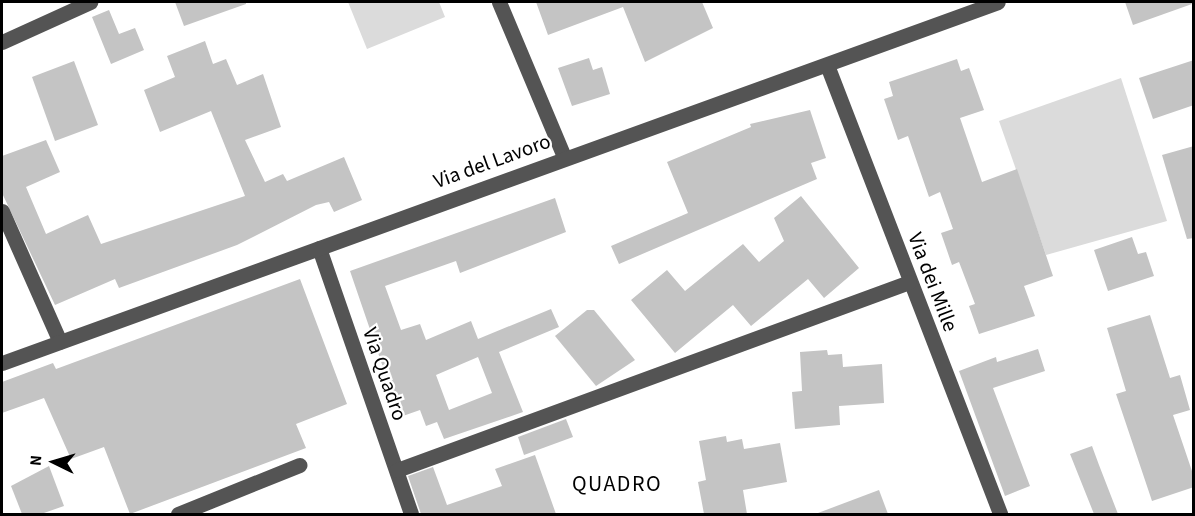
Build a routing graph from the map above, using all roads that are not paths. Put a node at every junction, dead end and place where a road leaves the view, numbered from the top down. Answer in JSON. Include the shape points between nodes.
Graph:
{"nodes":[{"id":1,"x":90,"y":2,"type":"edge"},
{"id":2,"x":499,"y":2,"type":"edge"},
{"id":3,"x":998,"y":2,"type":"edge"},
{"id":4,"x":2,"y":42,"type":"edge"},
{"id":5,"x":827,"y":65,"type":"junction"},
{"id":6,"x":564,"y":156,"type":"junction"},
{"id":7,"x":2,"y":211,"type":"edge"},
{"id":8,"x":319,"y":248,"type":"junction"},
{"id":9,"x":909,"y":282,"type":"junction"},
{"id":10,"x":60,"y":342,"type":"junction"},
{"id":11,"x":2,"y":363,"type":"edge"},
{"id":12,"x":299,"y":465,"type":"dead end"},
{"id":13,"x":397,"y":470,"type":"junction"},
{"id":14,"x":178,"y":514,"type":"edge"},
{"id":15,"x":411,"y":514,"type":"edge"},
{"id":16,"x":1000,"y":514,"type":"edge"}],
"edges":[{"from":1,"to":4,"type":"street"},
{"from":2,"to":6,"type":"street"},
{"from":3,"to":5,"type":"street","name":"Via del Lavoro"},
{"from":5,"to":6,"type":"street","name":"Via del Lavoro"},
{"from":5,"to":9,"type":"street","name":"Via dei Mille"},
{"from":6,"to":8,"type":"street","name":"Via del Lavoro"},
{"from":7,"to":10,"type":"street"},
{"from":8,"to":10,"type":"street","name":"Via del Lavoro"},
{"from":8,"to":13,"type":"street","name":"Via Quadro"},
{"from":9,"to":13,"type":"street"},
{"from":9,"to":16,"type":"street","name":"Via dei Mille"},
{"from":10,"to":11,"type":"street","name":"Via del Lavoro"},
{"from":12,"to":14,"type":"street"},
{"from":13,"to":15,"type":"street","name":"Via Quadro"}]}
